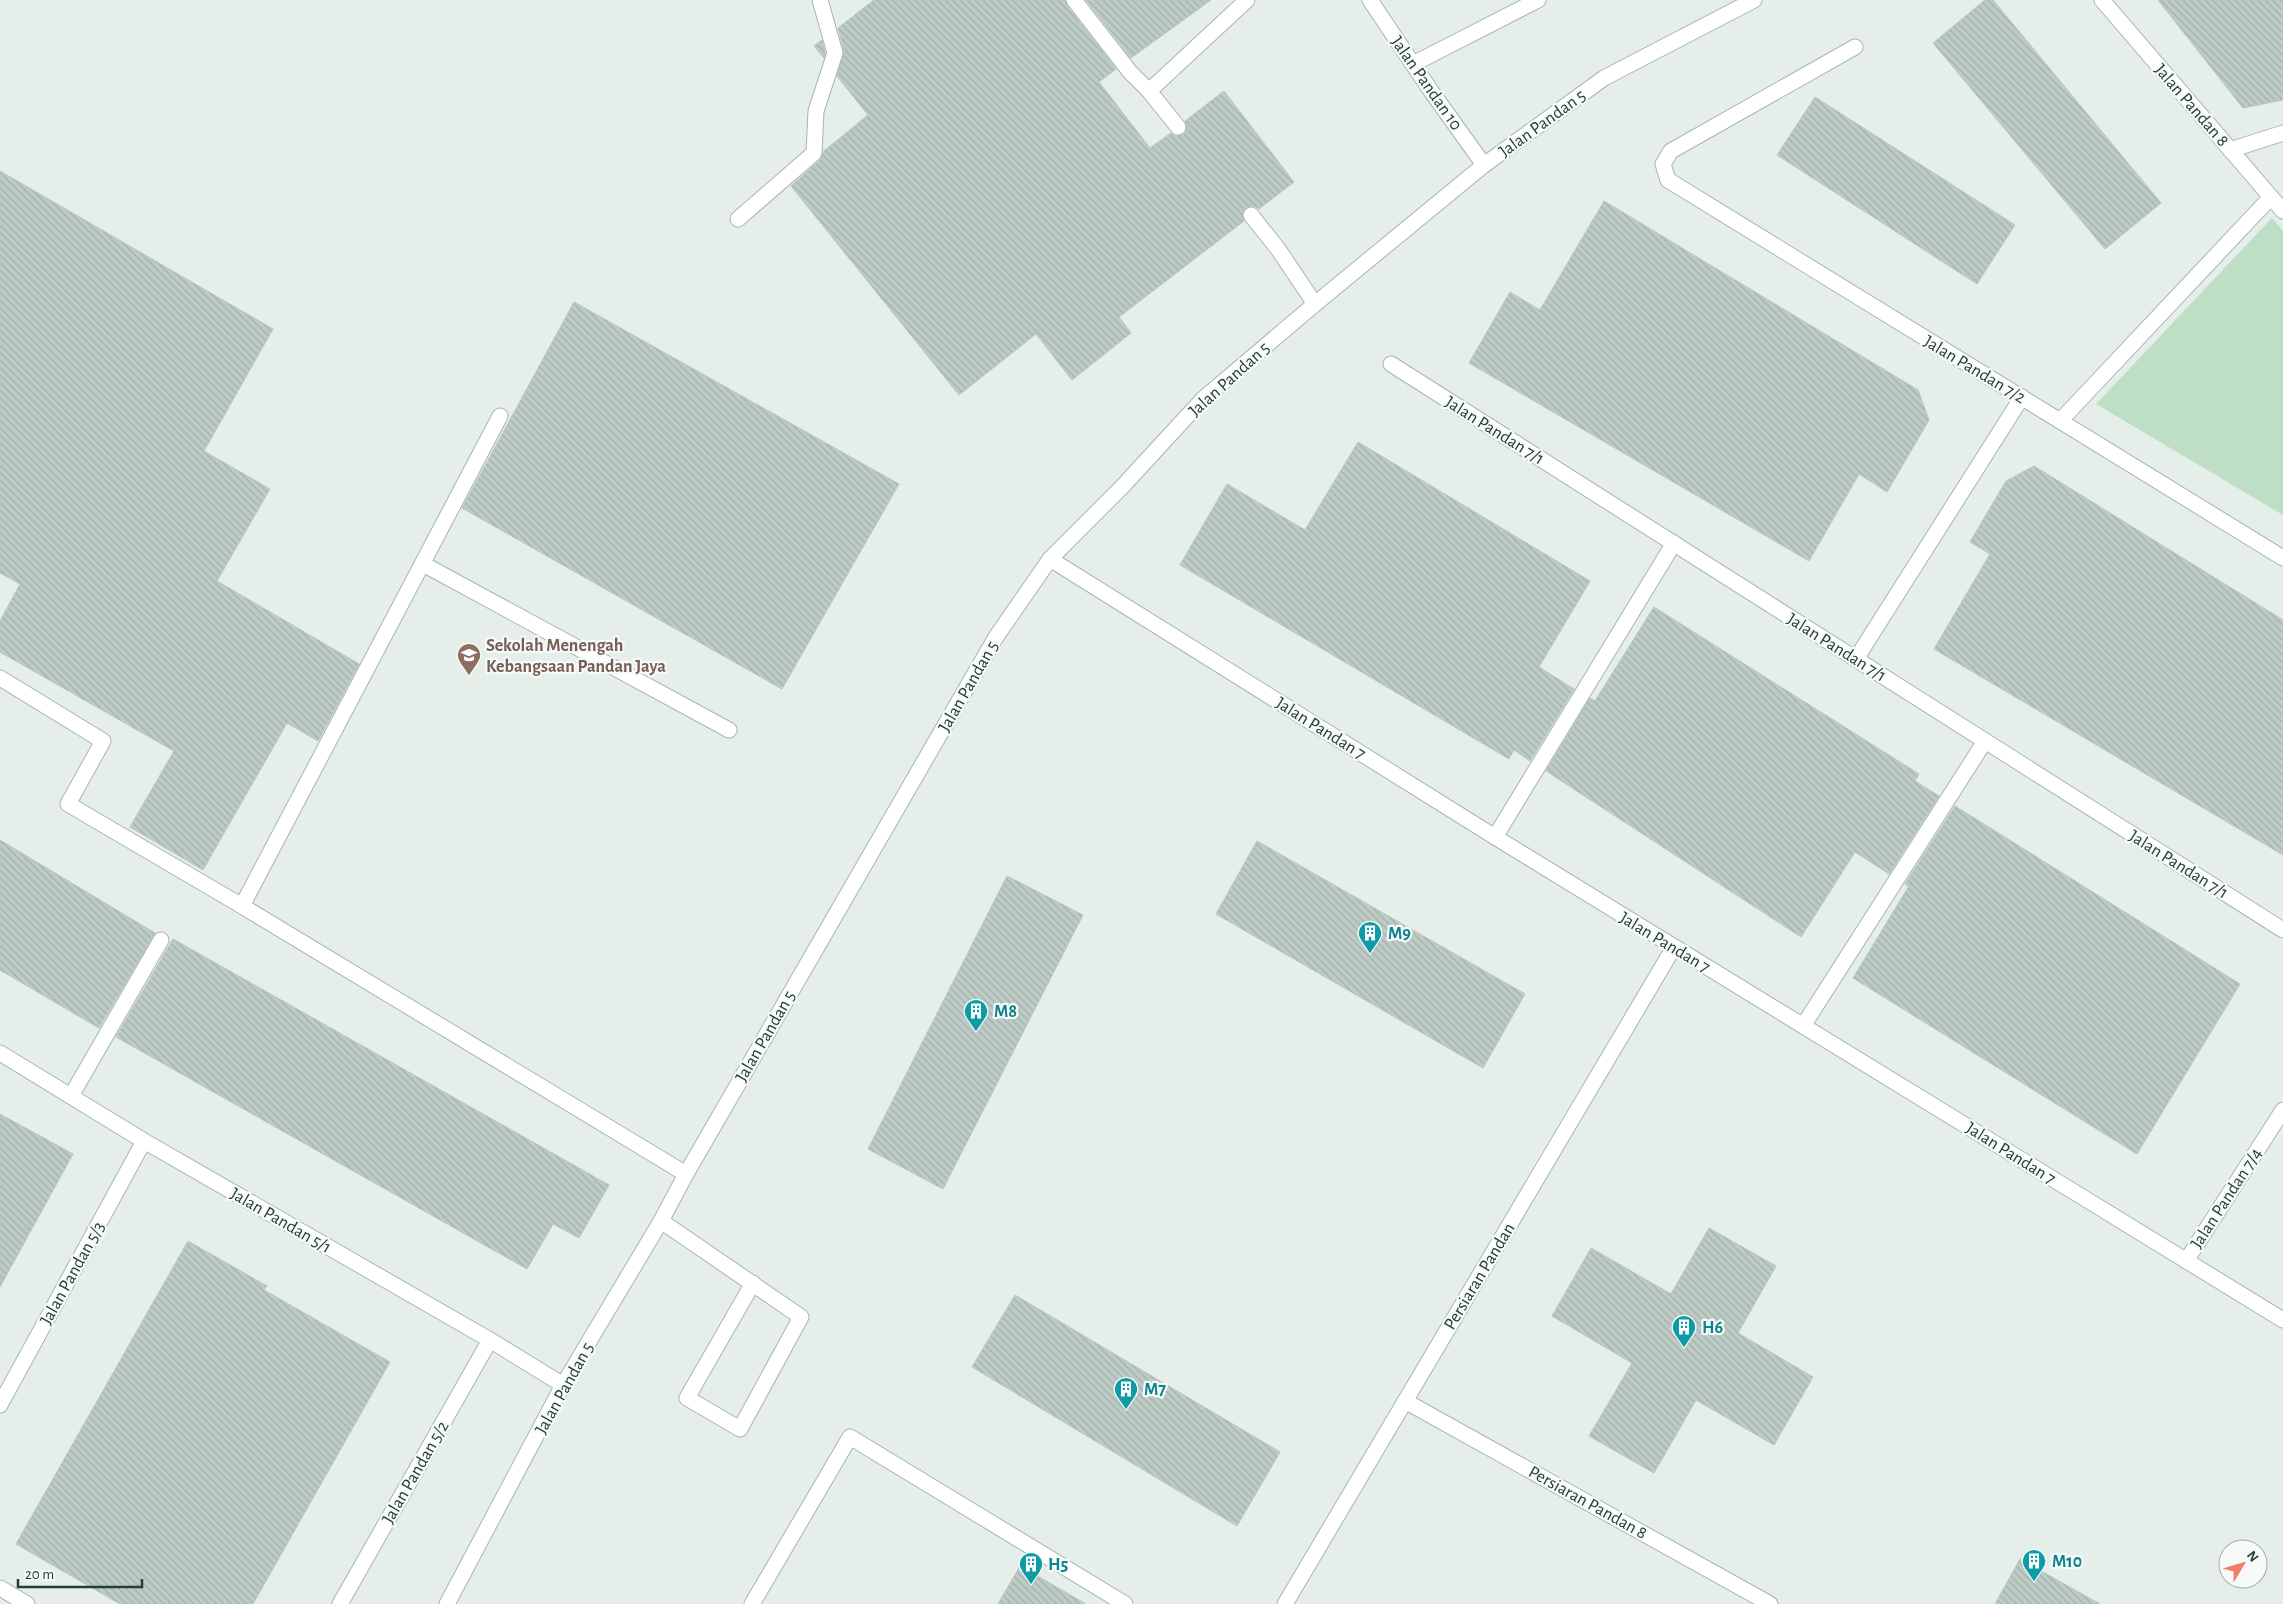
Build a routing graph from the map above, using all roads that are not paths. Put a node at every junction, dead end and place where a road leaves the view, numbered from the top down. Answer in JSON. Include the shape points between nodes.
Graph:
{"nodes":[{"id":1,"x":820,"y":0,"type":"edge"},
{"id":2,"x":1074,"y":0,"type":"edge"},
{"id":3,"x":1247,"y":0,"type":"edge"},
{"id":4,"x":1370,"y":0,"type":"edge"},
{"id":5,"x":1538,"y":0,"type":"edge"},
{"id":6,"x":1754,"y":0,"type":"edge"},
{"id":7,"x":2102,"y":0,"type":"edge"},
{"id":8,"x":1855,"y":47,"type":"dead end"},
{"id":9,"x":1413,"y":64,"type":"junction"},
{"id":10,"x":1149,"y":91,"type":"junction"},
{"id":11,"x":1178,"y":127,"type":"dead end"},
{"id":12,"x":2283,"y":133,"type":"edge"},
{"id":13,"x":2230,"y":150,"type":"junction"},
{"id":14,"x":1484,"y":165,"type":"junction"},
{"id":15,"x":2271,"y":197,"type":"junction"},
{"id":16,"x":2283,"y":210,"type":"edge"},
{"id":17,"x":1251,"y":215,"type":"dead end"},
{"id":18,"x":738,"y":219,"type":"dead end"},
{"id":19,"x":1315,"y":304,"type":"junction"},
{"id":20,"x":1391,"y":364,"type":"dead end"},
{"id":21,"x":2022,"y":398,"type":"junction"},
{"id":22,"x":500,"y":416,"type":"dead end"},
{"id":23,"x":2060,"y":421,"type":"junction"},
{"id":24,"x":1674,"y":543,"type":"junction"},
{"id":25,"x":1050,"y":558,"type":"junction"},
{"id":26,"x":2283,"y":558,"type":"edge"},
{"id":27,"x":423,"y":564,"type":"junction"},
{"id":28,"x":1856,"y":659,"type":"junction"},
{"id":29,"x":0,"y":678,"type":"edge"},
{"id":30,"x":729,"y":730,"type":"dead end"},
{"id":31,"x":1985,"y":740,"type":"junction"},
{"id":32,"x":1495,"y":837,"type":"junction"},
{"id":33,"x":242,"y":906,"type":"junction"},
{"id":34,"x":2283,"y":930,"type":"edge"},
{"id":35,"x":161,"y":940,"type":"dead end"},
{"id":36,"x":1674,"y":947,"type":"junction"},
{"id":37,"x":1803,"y":1026,"type":"junction"},
{"id":38,"x":0,"y":1053,"type":"edge"},
{"id":39,"x":71,"y":1096,"type":"junction"},
{"id":40,"x":2283,"y":1110,"type":"edge"},
{"id":41,"x":144,"y":1141,"type":"junction"},
{"id":42,"x":686,"y":1174,"type":"junction"},
{"id":43,"x":662,"y":1221,"type":"junction"},
{"id":44,"x":2186,"y":1260,"type":"junction"},
{"id":45,"x":752,"y":1283,"type":"junction"},
{"id":46,"x":2283,"y":1320,"type":"edge"},
{"id":47,"x":490,"y":1340,"type":"junction"},
{"id":48,"x":563,"y":1385,"type":"junction"},
{"id":49,"x":1405,"y":1401,"type":"junction"},
{"id":50,"x":0,"y":1405,"type":"edge"},
{"id":51,"x":0,"y":1588,"type":"edge"},
{"id":52,"x":27,"y":1604,"type":"edge"},
{"id":53,"x":340,"y":1604,"type":"edge"},
{"id":54,"x":448,"y":1604,"type":"edge"},
{"id":55,"x":752,"y":1604,"type":"edge"},
{"id":56,"x":1125,"y":1604,"type":"edge"},
{"id":57,"x":1285,"y":1604,"type":"edge"},
{"id":58,"x":1770,"y":1604,"type":"edge"}],
"edges":[{"from":1,"to":18,"type":"street","via":[[835,53],[816,111],[814,153]]},
{"from":2,"to":10,"type":"street","via":[[1130,72]]},
{"from":3,"to":10,"type":"street"},
{"from":4,"to":9,"type":"street","name":"Jalan Pandan 10"},
{"from":5,"to":9,"type":"street"},
{"from":6,"to":14,"type":"street","name":"Jalan Pandan 5","via":[[1604,78]]},
{"from":7,"to":13,"type":"street","name":"Jalan Pandan 8"},
{"from":8,"to":21,"type":"street","name":"Jalan Pandan 7/2","via":[[1671,151],[1663,164],[1668,180]]},
{"from":9,"to":14,"type":"street","name":"Jalan Pandan 10"},
{"from":10,"to":11,"type":"street"},
{"from":12,"to":13,"type":"street"},
{"from":13,"to":15,"type":"street","name":"Jalan Pandan 8"},
{"from":14,"to":19,"type":"street","name":"Jalan Pandan 5"},
{"from":15,"to":16,"type":"street","name":"Jalan Pandan 8"},
{"from":15,"to":23,"type":"street"},
{"from":17,"to":19,"type":"street"},
{"from":19,"to":25,"type":"street","name":"Jalan Pandan 5","via":[[1203,399],[1121,488]]},
{"from":20,"to":24,"type":"street","name":"Jalan Pandan 7/1"},
{"from":21,"to":23,"type":"street","name":"Jalan Pandan 7/2"},
{"from":21,"to":28,"type":"street"},
{"from":22,"to":27,"type":"street"},
{"from":23,"to":26,"type":"street","name":"Jalan Pandan 7/2"},
{"from":24,"to":28,"type":"street","name":"Jalan Pandan 7/1"},
{"from":24,"to":32,"type":"street"},
{"from":25,"to":32,"type":"street","name":"Jalan Pandan 7"},
{"from":25,"to":42,"type":"street","name":"Jalan Pandan 5","via":[[996,637]]},
{"from":27,"to":30,"type":"street"},
{"from":27,"to":33,"type":"street"},
{"from":28,"to":31,"type":"street","name":"Jalan Pandan 7/1"},
{"from":29,"to":33,"type":"street","via":[[103,741],[68,804]]},
{"from":31,"to":34,"type":"street","name":"Jalan Pandan 7/1"},
{"from":31,"to":37,"type":"street"},
{"from":32,"to":36,"type":"street","name":"Jalan Pandan 7"},
{"from":33,"to":42,"type":"street"},
{"from":35,"to":39,"type":"street"},
{"from":36,"to":37,"type":"street","name":"Jalan Pandan 7"},
{"from":36,"to":49,"type":"street","name":"Persiaran Pandan"},
{"from":37,"to":44,"type":"street","name":"Jalan Pandan 7"},
{"from":38,"to":39,"type":"street","name":"Jalan Pandan 5/1"},
{"from":39,"to":41,"type":"street","name":"Jalan Pandan 5/1"},
{"from":40,"to":44,"type":"street","name":"Jalan Pandan 7/4"},
{"from":41,"to":47,"type":"street","name":"Jalan Pandan 5/1"},
{"from":41,"to":50,"type":"street","name":"Jalan Pandan 5/3"},
{"from":42,"to":43,"type":"street","name":"Jalan Pandan 5"},
{"from":43,"to":45,"type":"street"},
{"from":43,"to":48,"type":"street","name":"Jalan Pandan 5"},
{"from":44,"to":46,"type":"street","name":"Jalan Pandan 7"},
{"from":45,"to":45,"type":"street","via":[[801,1317],[740,1429],[687,1398]]},
{"from":47,"to":48,"type":"street","name":"Jalan Pandan 5/1"},
{"from":47,"to":53,"type":"street","name":"Jalan Pandan 5/2"},
{"from":48,"to":54,"type":"street","name":"Jalan Pandan 5"},
{"from":49,"to":57,"type":"street","name":"Persiaran Pandan"},
{"from":49,"to":58,"type":"street","name":"Persiaran Pandan 8"},
{"from":51,"to":52,"type":"street"},
{"from":55,"to":56,"type":"street","via":[[850,1437]]}]}
